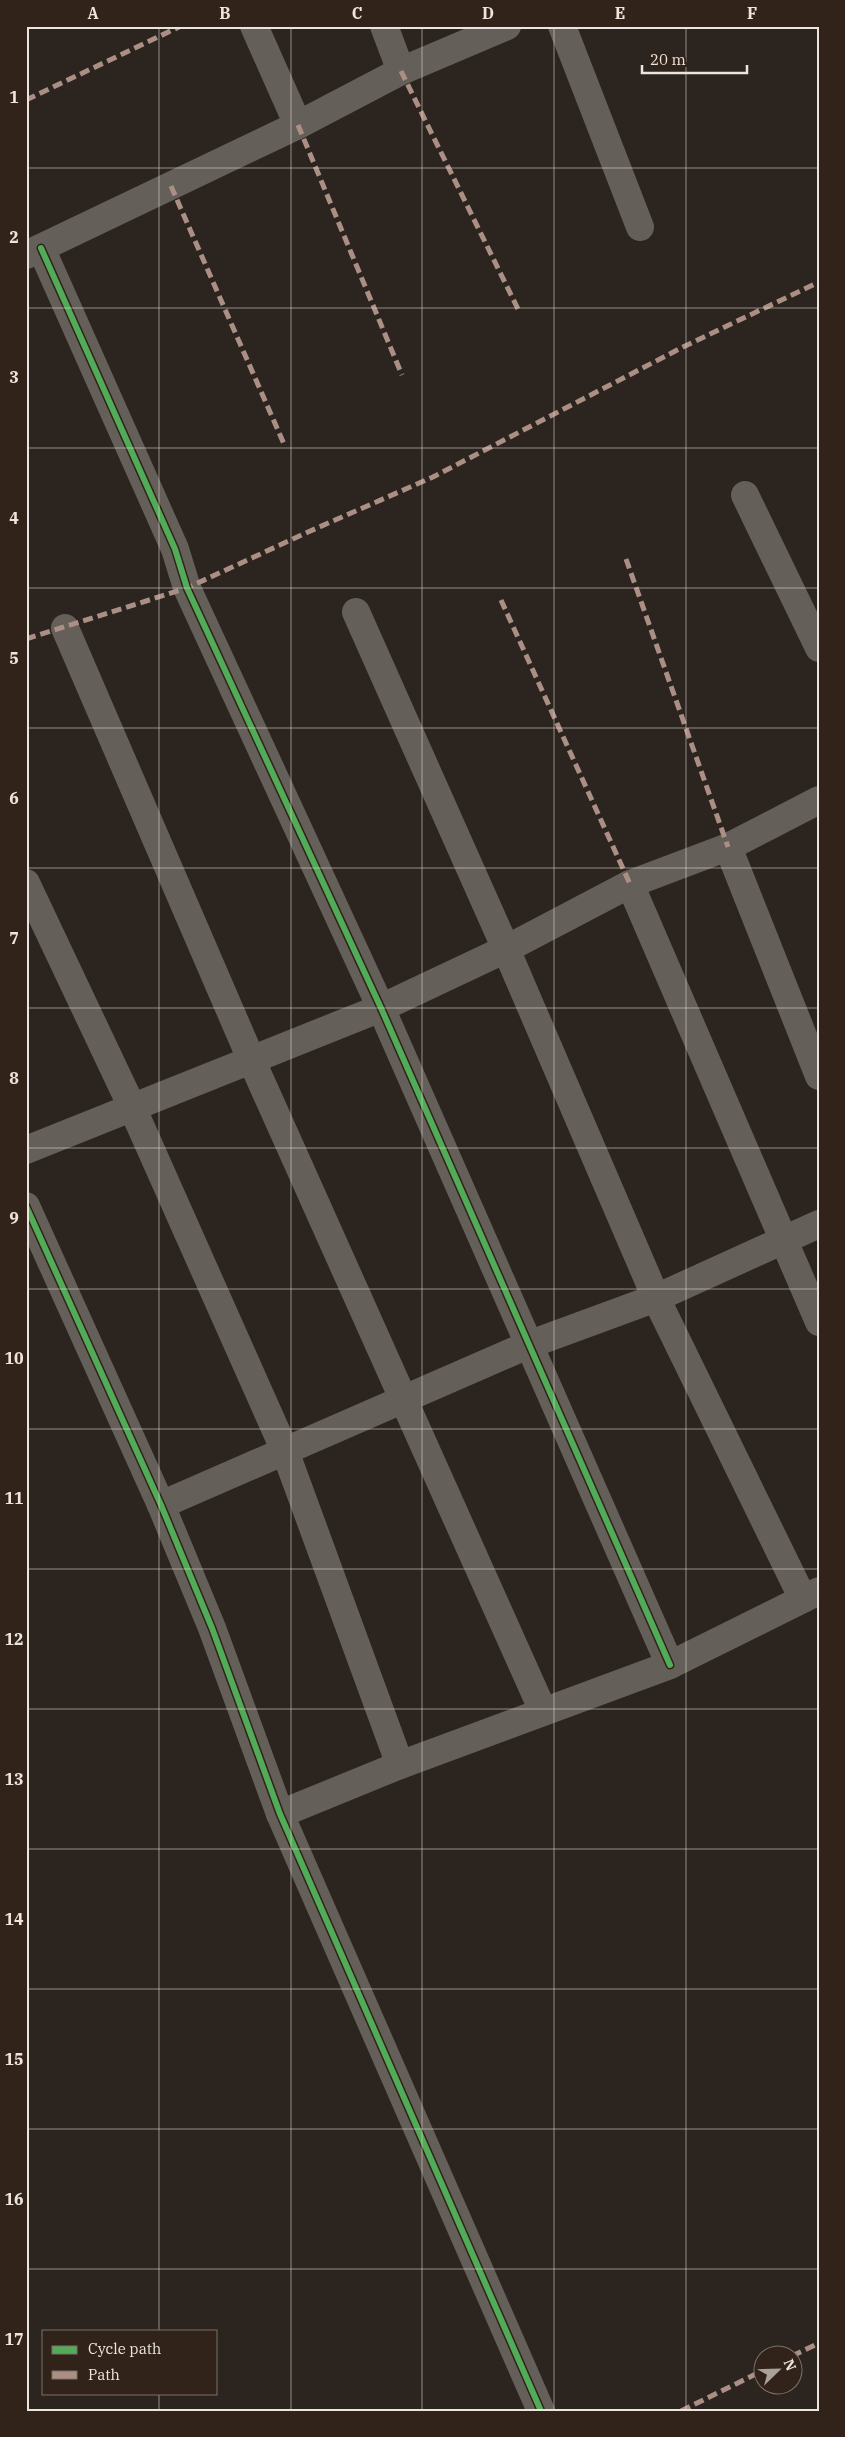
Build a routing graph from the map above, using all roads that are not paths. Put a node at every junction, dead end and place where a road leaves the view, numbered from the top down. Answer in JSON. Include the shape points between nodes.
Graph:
{"nodes":[{"id":1,"x":254,"y":26,"type":"edge"},
{"id":2,"x":384,"y":26,"type":"edge"},
{"id":3,"x":507,"y":26,"type":"edge"},
{"id":4,"x":562,"y":26,"type":"edge"},
{"id":5,"x":401,"y":72,"type":"junction"},
{"id":6,"x":298,"y":125,"type":"junction"},
{"id":7,"x":640,"y":227,"type":"dead end"},
{"id":8,"x":34,"y":252,"type":"edge"},
{"id":9,"x":745,"y":495,"type":"dead end"},
{"id":10,"x":356,"y":612,"type":"dead end"},
{"id":11,"x":65,"y":628,"type":"dead end"},
{"id":12,"x":819,"y":648,"type":"edge"},
{"id":13,"x":819,"y":800,"type":"edge"},
{"id":14,"x":728,"y":847,"type":"junction"},
{"id":15,"x":26,"y":883,"type":"edge"},
{"id":16,"x":630,"y":884,"type":"junction"},
{"id":17,"x":506,"y":949,"type":"junction"},
{"id":18,"x":381,"y":1008,"type":"junction"},
{"id":19,"x":251,"y":1059,"type":"junction"},
{"id":20,"x":819,"y":1076,"type":"edge"},
{"id":21,"x":132,"y":1107,"type":"junction"},
{"id":22,"x":26,"y":1150,"type":"edge"},
{"id":23,"x":26,"y":1206,"type":"edge"},
{"id":24,"x":819,"y":1224,"type":"edge"},
{"id":25,"x":783,"y":1239,"type":"junction"},
{"id":26,"x":656,"y":1298,"type":"junction"},
{"id":27,"x":819,"y":1322,"type":"edge"},
{"id":28,"x":528,"y":1345,"type":"junction"},
{"id":29,"x":404,"y":1399,"type":"junction"},
{"id":30,"x":285,"y":1451,"type":"junction"},
{"id":31,"x":161,"y":1505,"type":"junction"},
{"id":32,"x":811,"y":1595,"type":"edge"},
{"id":33,"x":670,"y":1665,"type":"junction"},
{"id":34,"x":544,"y":1712,"type":"junction"},
{"id":35,"x":400,"y":1765,"type":"junction"},
{"id":36,"x":280,"y":1814,"type":"junction"},
{"id":37,"x":541,"y":2411,"type":"edge"}],
"edges":[{"from":1,"to":6,"type":"street"},
{"from":2,"to":5,"type":"street"},
{"from":3,"to":5,"type":"street"},
{"from":4,"to":7,"type":"street"},
{"from":5,"to":6,"type":"street"},
{"from":6,"to":8,"type":"street"},
{"from":8,"to":18,"type":"street","via":[[175,549],[188,588]]},
{"from":9,"to":12,"type":"street"},
{"from":10,"to":17,"type":"street"},
{"from":11,"to":19,"type":"street"},
{"from":13,"to":14,"type":"street"},
{"from":14,"to":16,"type":"street"},
{"from":14,"to":20,"type":"street"},
{"from":15,"to":21,"type":"street"},
{"from":16,"to":17,"type":"street"},
{"from":16,"to":25,"type":"street"},
{"from":17,"to":18,"type":"street"},
{"from":17,"to":26,"type":"street"},
{"from":18,"to":19,"type":"street"},
{"from":18,"to":28,"type":"street"},
{"from":19,"to":21,"type":"street"},
{"from":19,"to":29,"type":"street"},
{"from":21,"to":22,"type":"street"},
{"from":21,"to":30,"type":"street"},
{"from":23,"to":31,"type":"street"},
{"from":24,"to":25,"type":"street"},
{"from":25,"to":26,"type":"street"},
{"from":25,"to":27,"type":"street"},
{"from":26,"to":28,"type":"street"},
{"from":26,"to":32,"type":"street"},
{"from":28,"to":29,"type":"street"},
{"from":28,"to":33,"type":"street"},
{"from":29,"to":30,"type":"street"},
{"from":29,"to":34,"type":"street"},
{"from":30,"to":31,"type":"street"},
{"from":30,"to":35,"type":"street"},
{"from":31,"to":36,"type":"street","via":[[212,1628]]},
{"from":32,"to":33,"type":"street"},
{"from":33,"to":34,"type":"street"},
{"from":34,"to":35,"type":"street"},
{"from":35,"to":36,"type":"street"},
{"from":36,"to":37,"type":"street"}]}
